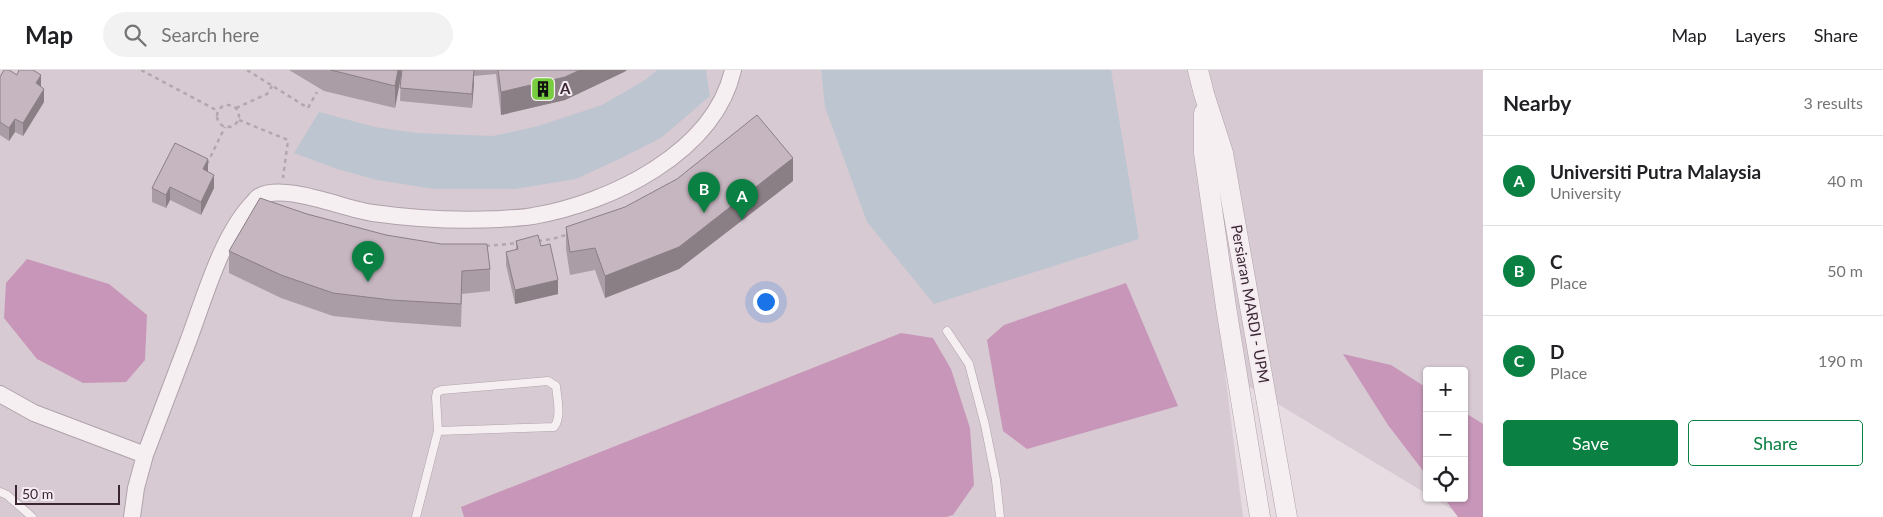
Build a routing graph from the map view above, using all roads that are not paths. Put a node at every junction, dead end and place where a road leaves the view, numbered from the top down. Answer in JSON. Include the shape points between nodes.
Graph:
{"nodes":[{"id":1,"x":733,"y":70,"type":"edge"},
{"id":2,"x":1198,"y":70,"type":"edge"},
{"id":3,"x":1204,"y":94,"type":"junction"},
{"id":4,"x":947,"y":332,"type":"dead end"},
{"id":5,"x":0,"y":394,"type":"edge"},
{"id":6,"x":438,"y":431,"type":"junction"},
{"id":7,"x":145,"y":455,"type":"junction"},
{"id":8,"x":1253,"y":476,"type":"junction"},
{"id":9,"x":0,"y":492,"type":"edge"},
{"id":10,"x":32,"y":517,"type":"edge"},
{"id":11,"x":132,"y":517,"type":"edge"},
{"id":12,"x":416,"y":517,"type":"edge"},
{"id":13,"x":1000,"y":517,"type":"edge"},
{"id":14,"x":1244,"y":517,"type":"edge"},
{"id":15,"x":1260,"y":517,"type":"edge"},
{"id":16,"x":1287,"y":517,"type":"edge"}],
"edges":[{"from":1,"to":7,"type":"street","via":[[723,100],[682,149],[614,192],[573,206],[533,216],[421,219],[370,213],[280,192],[259,196],[233,230],[218,262]]},
{"from":2,"to":3,"type":"street","name":"Persiaran MARDI - UPM"},
{"from":3,"to":8,"type":"street","name":"Persiaran MARDI - UPM","via":[[1204,153]]},
{"from":3,"to":16,"type":"street","name":"Persiaran MARDI - UPM","via":[[1223,153]]},
{"from":4,"to":13,"type":"lane","via":[[969,364],[985,425]]},
{"from":5,"to":7,"type":"street","via":[[34,413]]},
{"from":6,"to":6,"type":"lane","via":[[436,397],[442,390],[548,382],[556,386],[558,423],[554,427]]},
{"from":6,"to":12,"type":"lane"},
{"from":7,"to":11,"type":"street"},
{"from":8,"to":14,"type":"street"},
{"from":8,"to":15,"type":"street","name":"Persiaran MARDI - UPM"},
{"from":9,"to":10,"type":"lane"}]}
